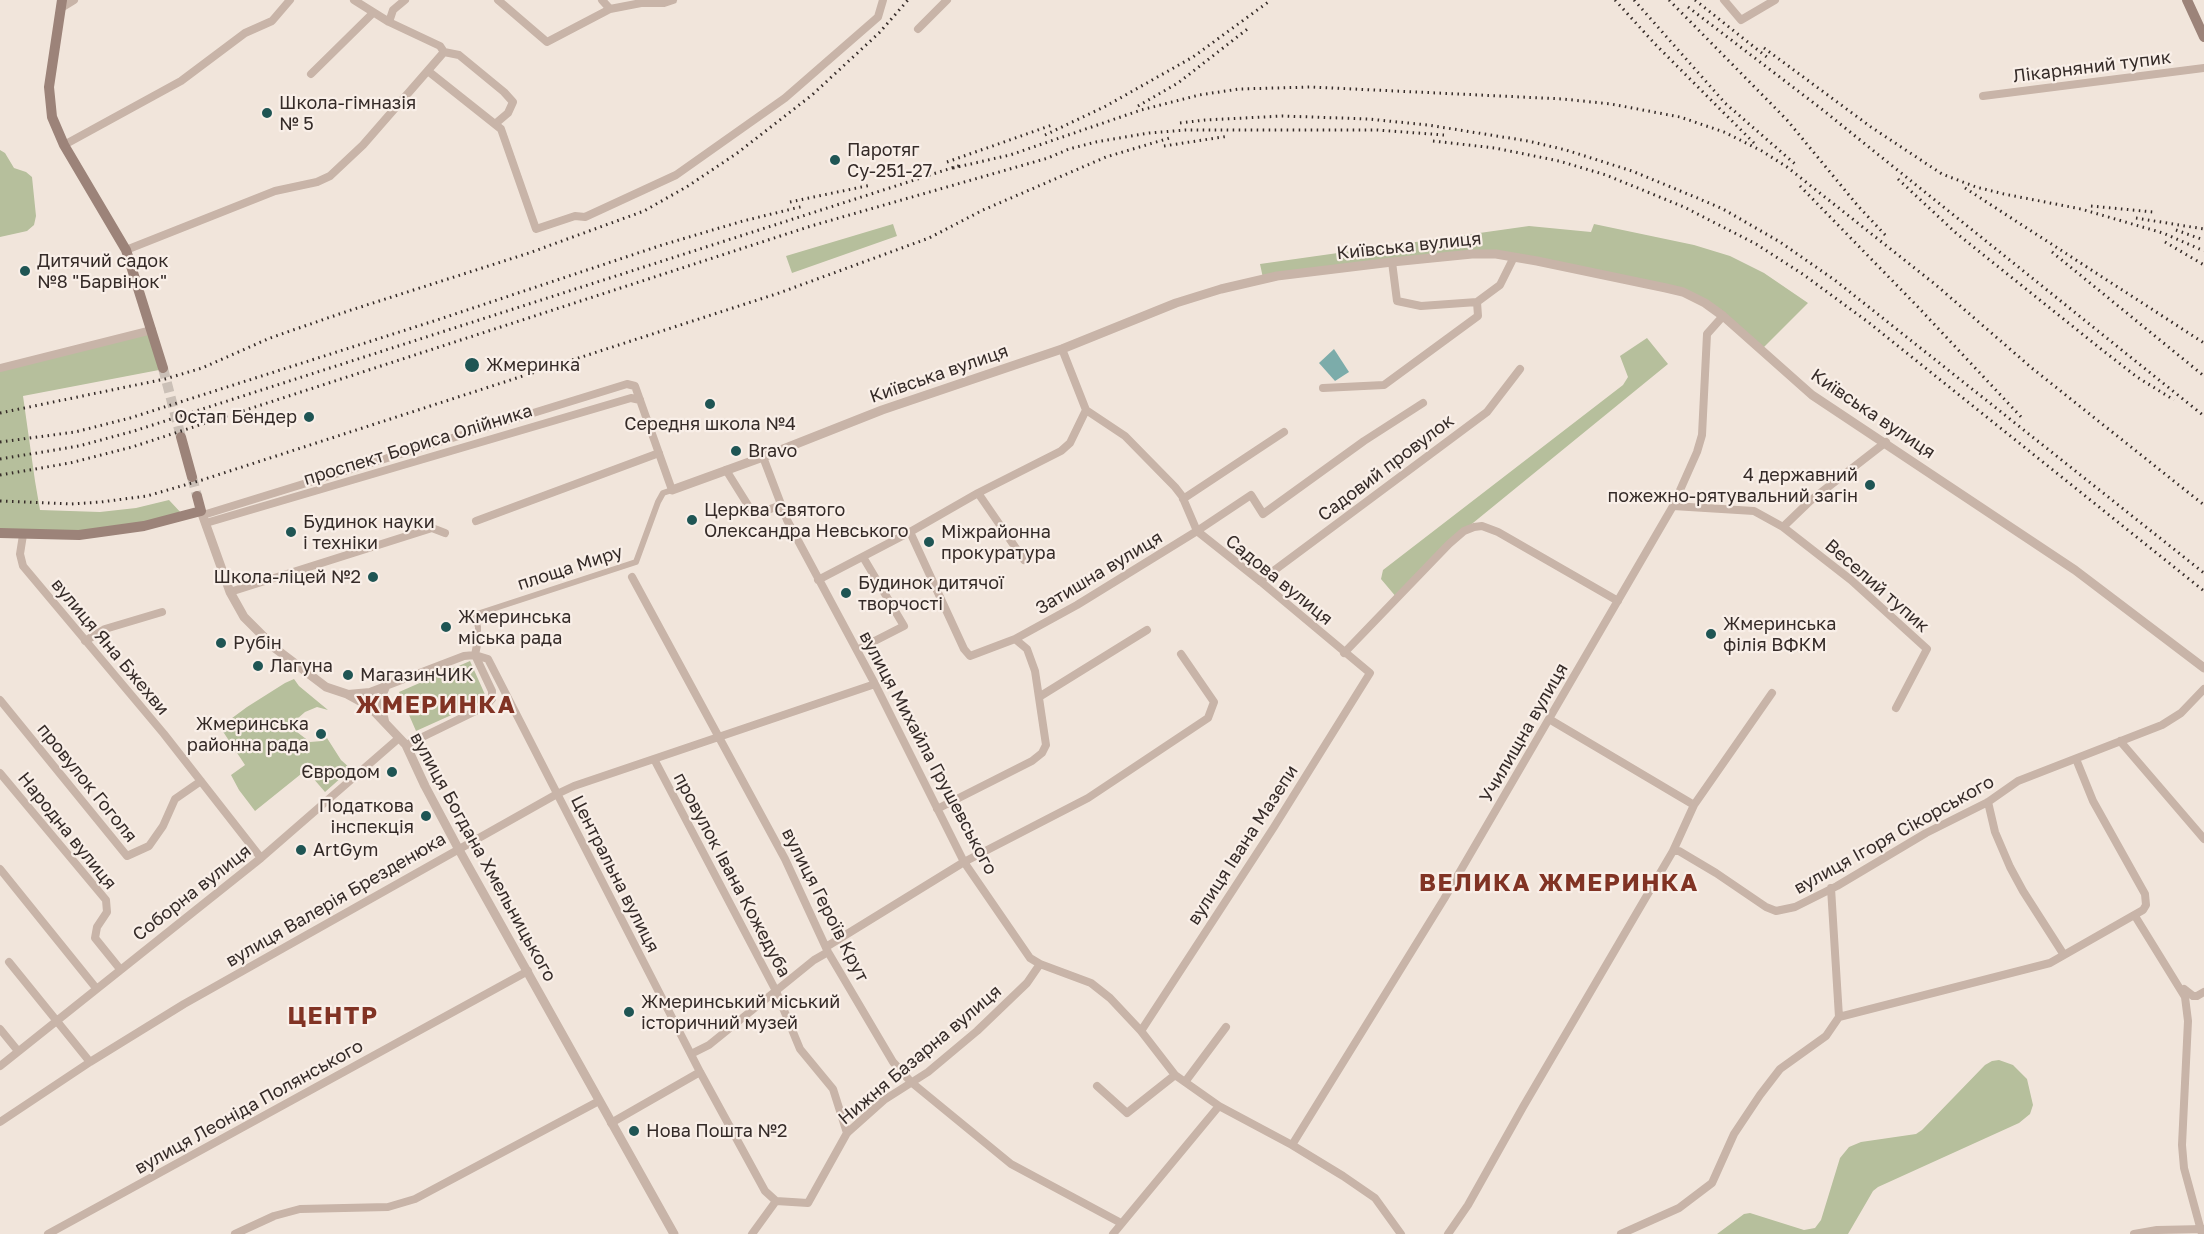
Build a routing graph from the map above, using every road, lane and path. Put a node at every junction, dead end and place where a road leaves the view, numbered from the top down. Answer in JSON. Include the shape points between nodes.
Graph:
{"nodes":[{"id":1,"x":74,"y":0,"type":"edge"},
{"id":2,"x":290,"y":0,"type":"edge"},
{"id":3,"x":354,"y":0,"type":"edge"},
{"id":4,"x":405,"y":0,"type":"edge"},
{"id":5,"x":498,"y":0,"type":"edge"},
{"id":6,"x":602,"y":0,"type":"edge"},
{"id":7,"x":673,"y":0,"type":"edge"},
{"id":8,"x":883,"y":0,"type":"edge"},
{"id":9,"x":947,"y":0,"type":"edge"},
{"id":10,"x":1724,"y":0,"type":"edge"},
{"id":11,"x":1775,"y":0,"type":"edge"},
{"id":12,"x":2187,"y":0,"type":"edge"},
{"id":13,"x":62,"y":4,"type":"edge"},
{"id":14,"x":610,"y":9,"type":"junction"},
{"id":15,"x":373,"y":13,"type":"junction"},
{"id":16,"x":389,"y":22,"type":"junction"},
{"id":17,"x":918,"y":29,"type":"dead end"},
{"id":18,"x":2204,"y":37,"type":"edge"},
{"id":19,"x":444,"y":52,"type":"junction"},
{"id":20,"x":2204,"y":68,"type":"edge"},
{"id":21,"x":428,"y":71,"type":"junction"},
{"id":22,"x":311,"y":74,"type":"dead end"},
{"id":23,"x":1983,"y":96,"type":"dead end"},
{"id":24,"x":495,"y":124,"type":"junction"},
{"id":25,"x":64,"y":145,"type":"junction"},
{"id":26,"x":126,"y":250,"type":"junction"},
{"id":27,"x":1514,"y":257,"type":"junction"},
{"id":28,"x":1392,"y":262,"type":"junction"},
{"id":29,"x":1477,"y":302,"type":"junction"},
{"id":30,"x":1722,"y":316,"type":"junction"},
{"id":31,"x":152,"y":330,"type":"junction"},
{"id":32,"x":1062,"y":349,"type":"junction"},
{"id":33,"x":0,"y":368,"type":"edge"},
{"id":34,"x":163,"y":368,"type":"tunnel mouth"},
{"id":35,"x":1520,"y":369,"type":"dead end"},
{"id":36,"x":1323,"y":388,"type":"dead end"},
{"id":37,"x":640,"y":400,"type":"junction"},
{"id":38,"x":1423,"y":403,"type":"dead end"},
{"id":39,"x":1086,"y":410,"type":"junction"},
{"id":40,"x":1284,"y":432,"type":"dead end"},
{"id":41,"x":181,"y":437,"type":"tunnel mouth"},
{"id":42,"x":1886,"y":442,"type":"junction"},
{"id":43,"x":659,"y":453,"type":"junction"},
{"id":44,"x":763,"y":457,"type":"junction"},
{"id":45,"x":726,"y":470,"type":"junction"},
{"id":46,"x":192,"y":477,"type":"tunnel mouth"},
{"id":47,"x":672,"y":490,"type":"junction"},
{"id":48,"x":978,"y":493,"type":"junction"},
{"id":49,"x":197,"y":496,"type":"tunnel mouth"},
{"id":50,"x":1184,"y":499,"type":"junction"},
{"id":51,"x":781,"y":505,"type":"junction"},
{"id":52,"x":1673,"y":506,"type":"junction"},
{"id":53,"x":203,"y":516,"type":"junction"},
{"id":54,"x":476,"y":521,"type":"dead end"},
{"id":55,"x":1783,"y":527,"type":"junction"},
{"id":56,"x":1197,"y":531,"type":"junction"},
{"id":57,"x":910,"y":532,"type":"junction"},
{"id":58,"x":0,"y":533,"type":"edge"},
{"id":59,"x":445,"y":533,"type":"dead end"},
{"id":60,"x":23,"y":535,"type":"junction"},
{"id":61,"x":863,"y":557,"type":"junction"},
{"id":62,"x":1024,"y":560,"type":"dead end"},
{"id":63,"x":632,"y":577,"type":"dead end"},
{"id":64,"x":818,"y":580,"type":"junction"},
{"id":65,"x":1260,"y":580,"type":"junction"},
{"id":66,"x":230,"y":592,"type":"junction"},
{"id":67,"x":1618,"y":601,"type":"junction"},
{"id":68,"x":162,"y":612,"type":"dead end"},
{"id":69,"x":1147,"y":630,"type":"dead end"},
{"id":70,"x":1015,"y":639,"type":"junction"},
{"id":71,"x":478,"y":640,"type":"joint"},
{"id":72,"x":85,"y":641,"type":"junction"},
{"id":73,"x":857,"y":650,"type":"junction"},
{"id":74,"x":1344,"y":653,"type":"junction"},
{"id":75,"x":1181,"y":654,"type":"dead end"},
{"id":76,"x":475,"y":655,"type":"junction"},
{"id":77,"x":2204,"y":668,"type":"edge"},
{"id":78,"x":1370,"y":674,"type":"joint"},
{"id":79,"x":875,"y":684,"type":"junction"},
{"id":80,"x":386,"y":687,"type":"junction"},
{"id":81,"x":2204,"y":689,"type":"edge"},
{"id":82,"x":1772,"y":693,"type":"dead end"},
{"id":83,"x":347,"y":694,"type":"junction"},
{"id":84,"x":1039,"y":697,"type":"junction"},
{"id":85,"x":0,"y":700,"type":"edge"},
{"id":86,"x":1896,"y":708,"type":"dead end"},
{"id":87,"x":1549,"y":719,"type":"junction"},
{"id":88,"x":385,"y":721,"type":"junction"},
{"id":89,"x":719,"y":737,"type":"junction"},
{"id":90,"x":402,"y":741,"type":"junction"},
{"id":91,"x":2120,"y":741,"type":"junction"},
{"id":92,"x":654,"y":759,"type":"junction"},
{"id":93,"x":2076,"y":759,"type":"junction"},
{"id":94,"x":0,"y":773,"type":"edge"},
{"id":95,"x":201,"y":781,"type":"junction"},
{"id":96,"x":556,"y":794,"type":"junction"},
{"id":97,"x":1988,"y":802,"type":"junction"},
{"id":98,"x":1694,"y":805,"type":"junction"},
{"id":99,"x":938,"y":809,"type":"junction"},
{"id":100,"x":2204,"y":839,"type":"edge"},
{"id":101,"x":458,"y":848,"type":"junction"},
{"id":102,"x":1673,"y":851,"type":"junction"},
{"id":103,"x":261,"y":858,"type":"junction"},
{"id":104,"x":964,"y":862,"type":"junction"},
{"id":105,"x":0,"y":869,"type":"edge"},
{"id":106,"x":1831,"y":888,"type":"junction"},
{"id":107,"x":2135,"y":916,"type":"junction"},
{"id":108,"x":827,"y":949,"type":"junction"},
{"id":109,"x":2064,"y":955,"type":"junction"},
{"id":110,"x":9,"y":962,"type":"dead end"},
{"id":111,"x":1040,"y":964,"type":"junction"},
{"id":112,"x":120,"y":969,"type":"junction"},
{"id":113,"x":528,"y":972,"type":"junction"},
{"id":114,"x":2180,"y":986,"type":"junction"},
{"id":115,"x":96,"y":988,"type":"junction"},
{"id":116,"x":776,"y":991,"type":"junction"},
{"id":117,"x":2204,"y":992,"type":"edge"},
{"id":118,"x":1839,"y":1017,"type":"junction"},
{"id":119,"x":56,"y":1021,"type":"junction"},
{"id":120,"x":1226,"y":1027,"type":"dead end"},
{"id":121,"x":0,"y":1029,"type":"edge"},
{"id":122,"x":1141,"y":1031,"type":"junction"},
{"id":123,"x":18,"y":1051,"type":"junction"},
{"id":124,"x":690,"y":1054,"type":"junction"},
{"id":125,"x":90,"y":1062,"type":"junction"},
{"id":126,"x":0,"y":1066,"type":"edge"},
{"id":127,"x":700,"y":1072,"type":"junction"},
{"id":128,"x":1175,"y":1075,"type":"junction"},
{"id":129,"x":911,"y":1082,"type":"junction"},
{"id":130,"x":1185,"y":1082,"type":"junction"},
{"id":131,"x":1097,"y":1086,"type":"dead end"},
{"id":132,"x":599,"y":1101,"type":"junction"},
{"id":133,"x":1219,"y":1106,"type":"junction"},
{"id":134,"x":0,"y":1122,"type":"edge"},
{"id":135,"x":611,"y":1123,"type":"junction"},
{"id":136,"x":847,"y":1132,"type":"junction"},
{"id":137,"x":1292,"y":1145,"type":"junction"},
{"id":138,"x":776,"y":1201,"type":"junction"},
{"id":139,"x":1121,"y":1223,"type":"junction"},
{"id":140,"x":2202,"y":1231,"type":"edge"},
{"id":141,"x":48,"y":1234,"type":"edge"},
{"id":142,"x":235,"y":1234,"type":"edge"},
{"id":143,"x":674,"y":1234,"type":"edge"},
{"id":144,"x":752,"y":1234,"type":"edge"},
{"id":145,"x":1113,"y":1234,"type":"edge"},
{"id":146,"x":1401,"y":1234,"type":"edge"},
{"id":147,"x":1448,"y":1234,"type":"edge"},
{"id":148,"x":1622,"y":1234,"type":"edge"},
{"id":149,"x":2134,"y":1234,"type":"edge"}],
"edges":[{"from":1,"to":13,"type":"street"},
{"from":2,"to":25,"type":"street","via":[[272,21],[245,33],[181,81]]},
{"from":3,"to":15,"type":"street"},
{"from":4,"to":16,"type":"street","via":[[393,10]]},
{"from":5,"to":14,"type":"street","via":[[547,42]]},
{"from":6,"to":14,"type":"street"},
{"from":7,"to":14,"type":"street"},
{"from":8,"to":24,"type":"street","via":[[878,17],[784,98],[676,176],[585,217],[575,216],[536,229],[501,129]]},
{"from":9,"to":17,"type":"street"},
{"from":10,"to":11,"type":"street","via":[[1741,20]]},
{"from":12,"to":18,"type":"main road"},
{"from":13,"to":25,"type":"main road","via":[[49,96],[52,117]]},
{"from":15,"to":16,"type":"street"},
{"from":15,"to":22,"type":"street"},
{"from":16,"to":19,"type":"street","via":[[440,46]]},
{"from":19,"to":21,"type":"street"},
{"from":19,"to":24,"type":"street","via":[[459,55],[513,102]]},
{"from":20,"to":23,"type":"street","name":"Лікарняний тупик"},
{"from":21,"to":24,"type":"street"},
{"from":21,"to":26,"type":"street","via":[[330,176],[275,191]]},
{"from":25,"to":26,"type":"main road"},
{"from":26,"to":31,"type":"main road"},
{"from":27,"to":28,"type":"street","name":"Київська вулиця","via":[[1472,254]]},
{"from":27,"to":29,"type":"street","via":[[1500,285]]},
{"from":27,"to":30,"type":"street","name":"Київська вулиця","via":[[1675,290],[1698,299]]},
{"from":28,"to":29,"type":"street","via":[[1397,301],[1421,306]]},
{"from":28,"to":32,"type":"street","name":"Київська вулиця","via":[[1243,283],[1176,303]]},
{"from":29,"to":36,"type":"street","via":[[1478,316],[1384,385]]},
{"from":30,"to":42,"type":"street","name":"Київська вулиця","via":[[1809,392]]},
{"from":30,"to":52,"type":"street","name":"Училищна вулиця","via":[[1707,334],[1702,435]]},
{"from":31,"to":33,"type":"street"},
{"from":31,"to":34,"type":"main road"},
{"from":32,"to":39,"type":"street"},
{"from":32,"to":44,"type":"street","name":"Київська вулиця","via":[[882,410]]},
{"from":35,"to":65,"type":"street","name":"Садовий провулок","via":[[1487,412]]},
{"from":37,"to":43,"type":"street"},
{"from":37,"to":53,"type":"street","name":"проспект Бориса Олійника","via":[[631,398]]},
{"from":37,"to":53,"type":"street","name":"проспект Бориса Олійника","via":[[635,387],[627,384]]},
{"from":38,"to":56,"type":"street","name":"Затишна вулиця","via":[[1263,514],[1251,495]]},
{"from":39,"to":48,"type":"street","via":[[1066,448]]},
{"from":39,"to":50,"type":"street","via":[[1132,442]]},
{"from":40,"to":50,"type":"street"},
{"from":41,"to":46,"type":"main road"},
{"from":42,"to":55,"type":"street"},
{"from":42,"to":77,"type":"street","name":"Київська вулиця","via":[[2075,570]]},
{"from":43,"to":47,"type":"street"},
{"from":43,"to":54,"type":"street"},
{"from":44,"to":45,"type":"street","name":"Київська вулиця"},
{"from":44,"to":51,"type":"street","name":"вулиця Михайла Грушевського"},
{"from":45,"to":47,"type":"street","name":"Київська вулиця"},
{"from":45,"to":51,"type":"street","via":[[757,514]]},
{"from":47,"to":71,"type":"street","name":"площа Миру","via":[[663,493],[658,502],[636,562],[474,615]]},
{"from":48,"to":57,"type":"street"},
{"from":48,"to":62,"type":"street"},
{"from":49,"to":53,"type":"main road"},
{"from":50,"to":56,"type":"street"},
{"from":51,"to":64,"type":"street","name":"вулиця Михайла Грушевського"},
{"from":52,"to":55,"type":"street","via":[[1754,511]]},
{"from":52,"to":67,"type":"street","name":"Училищна вулиця"},
{"from":53,"to":60,"type":"main road","via":[[80,535]]},
{"from":53,"to":66,"type":"street","name":"вулиця Богдана Хмельницького"},
{"from":55,"to":86,"type":"street","name":"Веселий тупик","via":[[1851,580],[1927,649]]},
{"from":56,"to":65,"type":"street","name":"Садова вулиця"},
{"from":56,"to":70,"type":"street","name":"Затишна вулиця"},
{"from":57,"to":61,"type":"street"},
{"from":57,"to":70,"type":"street","name":"Затишна вулиця","via":[[970,656]]},
{"from":58,"to":60,"type":"main road"},
{"from":59,"to":66,"type":"street","via":[[432,528]]},
{"from":60,"to":72,"type":"street","name":"вулиця Яна Бжехви","via":[[23,566]]},
{"from":61,"to":64,"type":"street"},
{"from":61,"to":73,"type":"street","via":[[904,626]]},
{"from":63,"to":89,"type":"street","name":"вулиця Героїв Крут"},
{"from":64,"to":73,"type":"street","name":"вулиця Михайла Грушевського"},
{"from":65,"to":74,"type":"street","name":"Садова вулиця"},
{"from":66,"to":83,"type":"street","name":"вулиця Богдана Хмельницького","via":[[244,617],[276,649],[326,687]]},
{"from":67,"to":74,"type":"street","via":[[1498,532],[1474,527],[1457,536]]},
{"from":67,"to":87,"type":"street","name":"Училищна вулиця"},
{"from":68,"to":72,"type":"street","via":[[105,629]]},
{"from":69,"to":84,"type":"street"},
{"from":70,"to":84,"type":"street","via":[[1027,649]]},
{"from":71,"to":76,"type":"street","name":"площа Миру"},
{"from":72,"to":95,"type":"street","name":"вулиця Яна Бжехви"},
{"from":73,"to":79,"type":"street","name":"вулиця Михайла Грушевського"},
{"from":74,"to":78,"type":"street","name":"Садова вулиця"},
{"from":75,"to":104,"type":"street","via":[[1214,702],[1208,718],[1088,798]]},
{"from":76,"to":80,"type":"street"},
{"from":76,"to":90,"type":"street","name":"Соборна вулиця","via":[[492,699],[486,706]]},
{"from":76,"to":96,"type":"street","name":"Центральна вулиця","via":[[488,659]]},
{"from":78,"to":122,"type":"street","name":"вулиця Івана Мазепи"},
{"from":79,"to":89,"type":"street","name":"вулиця Валерія Брезденюка"},
{"from":79,"to":99,"type":"street","name":"вулиця Михайла Грушевського"},
{"from":80,"to":83,"type":"street"},
{"from":80,"to":88,"type":"street","via":[[382,707]]},
{"from":81,"to":91,"type":"street","name":"вулиця Ігоря Сікорського","via":[[2172,719]]},
{"from":82,"to":98,"type":"street"},
{"from":83,"to":88,"type":"street","name":"вулиця Богдана Хмельницького"},
{"from":84,"to":99,"type":"street","via":[[1046,745],[1042,753]]},
{"from":85,"to":95,"type":"street","name":"провулок Гоголя","via":[[127,856],[149,846],[175,799]]},
{"from":87,"to":98,"type":"street"},
{"from":87,"to":137,"type":"street","name":"Училищна вулиця","via":[[1408,960]]},
{"from":88,"to":90,"type":"street","name":"вулиця Богдана Хмельницького"},
{"from":89,"to":92,"type":"street","name":"вулиця Валерія Брезденюка"},
{"from":89,"to":108,"type":"street","name":"вулиця Героїв Крут","via":[[785,859]]},
{"from":90,"to":101,"type":"street","name":"вулиця Богдана Хмельницького"},
{"from":90,"to":103,"type":"street","name":"Соборна вулиця"},
{"from":91,"to":93,"type":"street","name":"вулиця Ігоря Сікорського"},
{"from":91,"to":100,"type":"street"},
{"from":92,"to":96,"type":"street","name":"вулиця Валерія Брезденюка"},
{"from":92,"to":116,"type":"street","name":"провулок Івана Кожедуба"},
{"from":93,"to":97,"type":"street","name":"вулиця Ігоря Сікорського","via":[[2018,781]]},
{"from":93,"to":107,"type":"street","via":[[2093,801],[2145,894],[2146,905]]},
{"from":94,"to":112,"type":"street","name":"Народна вулиця","via":[[106,900],[108,912],[97,927],[95,938]]},
{"from":95,"to":103,"type":"street","name":"вулиця Яна Бжехви"},
{"from":96,"to":101,"type":"street","name":"вулиця Валерія Брезденюка"},
{"from":96,"to":124,"type":"street","name":"Центральна вулиця"},
{"from":97,"to":106,"type":"street","name":"вулиця Ігоря Сікорського"},
{"from":97,"to":109,"type":"street","via":[[2010,867]]},
{"from":98,"to":102,"type":"street"},
{"from":99,"to":104,"type":"street","name":"вулиця Михайла Грушевського"},
{"from":101,"to":113,"type":"street","name":"вулиця Богдана Хмельницького"},
{"from":101,"to":125,"type":"street","name":"вулиця Валерія Брезденюка","via":[[213,987]]},
{"from":102,"to":106,"type":"street","name":"вулиця Ігоря Сікорського","via":[[1688,856],[1776,911],[1795,907]]},
{"from":102,"to":147,"type":"street"},
{"from":103,"to":112,"type":"street","name":"Соборна вулиця"},
{"from":104,"to":108,"type":"street"},
{"from":104,"to":111,"type":"street","name":"вулиця Михайла Грушевського","via":[[1030,958]]},
{"from":105,"to":115,"type":"street"},
{"from":106,"to":118,"type":"street"},
{"from":107,"to":109,"type":"street"},
{"from":107,"to":114,"type":"street"},
{"from":108,"to":116,"type":"street"},
{"from":108,"to":129,"type":"street","name":"вулиця Героїв Крут","via":[[893,1062]]},
{"from":109,"to":118,"type":"street","via":[[2050,963]]},
{"from":110,"to":119,"type":"street"},
{"from":111,"to":122,"type":"street","name":"вулиця Михайла Грушевського","via":[[1091,983]]},
{"from":111,"to":129,"type":"street","name":"Нижня Базарна вулиця","via":[[1027,983],[977,1031]]},
{"from":112,"to":115,"type":"street","name":"Соборна вулиця"},
{"from":113,"to":132,"type":"street","name":"вулиця Богдана Хмельницького"},
{"from":113,"to":141,"type":"street","name":"вулиця Леоніда Полянського"},
{"from":114,"to":117,"type":"street","via":[[2193,996]]},
{"from":114,"to":140,"type":"street","via":[[2188,1021],[2182,1159]]},
{"from":115,"to":119,"type":"street","name":"Соборна вулиця"},
{"from":116,"to":124,"type":"street","via":[[709,1045]]},
{"from":116,"to":136,"type":"street","name":"провулок Івана Кожедуба","via":[[800,1049],[833,1089]]},
{"from":118,"to":148,"type":"street","via":[[1826,1036],[1780,1069],[1766,1086],[1734,1134],[1712,1183],[1679,1208]]},
{"from":119,"to":123,"type":"street","name":"Соборна вулиця"},
{"from":119,"to":125,"type":"street"},
{"from":120,"to":130,"type":"street"},
{"from":121,"to":123,"type":"street"},
{"from":122,"to":128,"type":"street","name":"вулиця Михайла Грушевського"},
{"from":123,"to":126,"type":"street","name":"Соборна вулиця"},
{"from":124,"to":127,"type":"street","name":"Центральна вулиця"},
{"from":125,"to":134,"type":"street","name":"вулиця Валерія Брезденюка"},
{"from":127,"to":135,"type":"street"},
{"from":127,"to":138,"type":"street","name":"Центральна вулиця","via":[[765,1191]]},
{"from":128,"to":130,"type":"street","name":"вулиця Михайла Грушевського"},
{"from":128,"to":131,"type":"street","via":[[1127,1113]]},
{"from":129,"to":136,"type":"street","name":"Нижня Базарна вулиця"},
{"from":129,"to":139,"type":"street","name":"вулиця Героїв Крут","via":[[1011,1164]]},
{"from":130,"to":133,"type":"street","name":"вулиця Михайла Грушевського"},
{"from":132,"to":135,"type":"street","name":"вулиця Богдана Хмельницького"},
{"from":132,"to":142,"type":"street","via":[[415,1199],[388,1207],[300,1209]]},
{"from":133,"to":137,"type":"street","name":"вулиця Михайла Грушевського"},
{"from":133,"to":139,"type":"street"},
{"from":135,"to":143,"type":"street","name":"вулиця Богдана Хмельницького"},
{"from":136,"to":138,"type":"street","name":"Нижня Базарна вулиця","via":[[808,1203]]},
{"from":137,"to":146,"type":"street","name":"вулиця Михайла Грушевського","via":[[1375,1198]]},
{"from":138,"to":144,"type":"street"},
{"from":139,"to":145,"type":"street"},
{"from":140,"to":149,"type":"street"}]}
